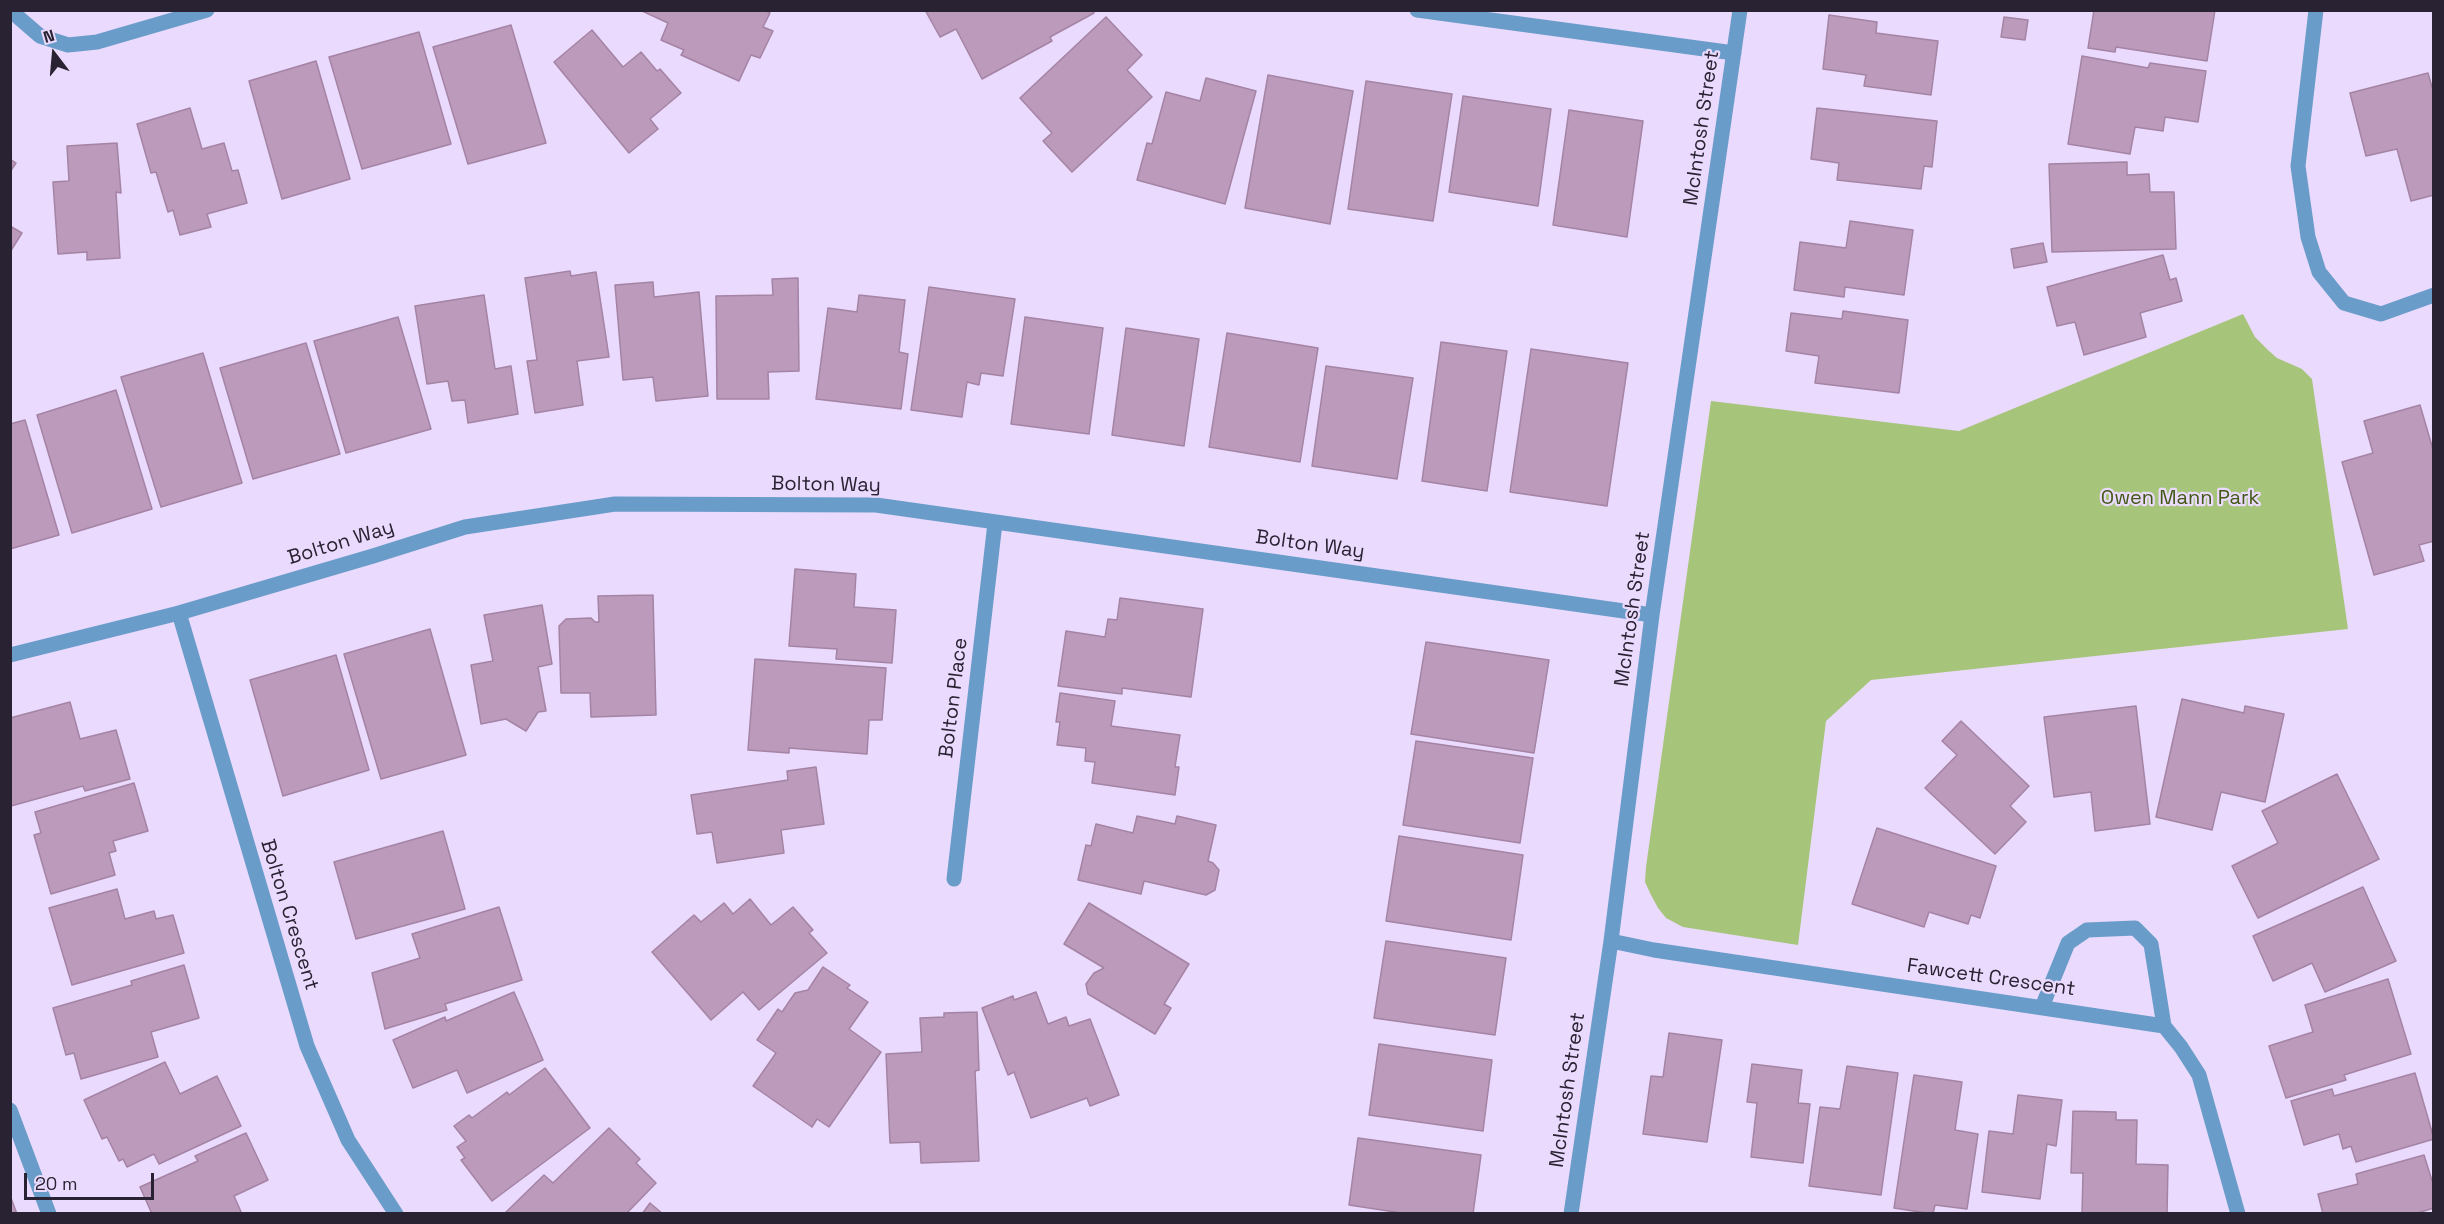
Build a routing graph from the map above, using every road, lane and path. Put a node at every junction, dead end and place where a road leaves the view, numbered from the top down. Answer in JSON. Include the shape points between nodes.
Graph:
{"nodes":[{"id":1,"x":14,"y":10,"type":"edge"},
{"id":2,"x":207,"y":10,"type":"edge"},
{"id":3,"x":1417,"y":10,"type":"edge"},
{"id":4,"x":1740,"y":10,"type":"edge"},
{"id":5,"x":2316,"y":10,"type":"edge"},
{"id":6,"x":1734,"y":53,"type":"junction"},
{"id":7,"x":2433,"y":296,"type":"edge"},
{"id":8,"x":995,"y":523,"type":"junction"},
{"id":9,"x":179,"y":613,"type":"junction"},
{"id":10,"x":1652,"y":615,"type":"junction"},
{"id":11,"x":10,"y":655,"type":"edge"},
{"id":12,"x":954,"y":879,"type":"dead end"},
{"id":13,"x":1611,"y":941,"type":"junction"},
{"id":14,"x":2042,"y":1007,"type":"junction"},
{"id":15,"x":2164,"y":1026,"type":"junction"},
{"id":16,"x":10,"y":1110,"type":"edge"},
{"id":17,"x":49,"y":1214,"type":"edge"},
{"id":18,"x":396,"y":1214,"type":"edge"},
{"id":19,"x":1571,"y":1214,"type":"edge"},
{"id":20,"x":2238,"y":1214,"type":"edge"}],
"edges":[{"from":1,"to":2,"type":"street","via":[[40,36],[68,45],[97,42]]},
{"from":3,"to":6,"type":"street"},
{"from":4,"to":6,"type":"street","name":"McIntosh Street"},
{"from":5,"to":7,"type":"street","via":[[2298,166],[2308,237],[2319,272],[2344,303],[2381,314]]},
{"from":6,"to":10,"type":"street","name":"McIntosh Street"},
{"from":8,"to":9,"type":"street","name":"Bolton Way","via":[[876,505],[615,504],[465,527]]},
{"from":8,"to":10,"type":"street","name":"Bolton Way"},
{"from":8,"to":12,"type":"street","name":"Bolton Place"},
{"from":9,"to":11,"type":"street","name":"Bolton Way"},
{"from":9,"to":18,"type":"street","name":"Bolton Crescent","via":[[307,1046],[348,1140]]},
{"from":10,"to":13,"type":"street","name":"McIntosh Street"},
{"from":13,"to":14,"type":"street","name":"Fawcett Crescent"},
{"from":13,"to":19,"type":"street","name":"McIntosh Street"},
{"from":14,"to":15,"type":"street","name":"Fawcett Crescent"},
{"from":14,"to":15,"type":"street","via":[[2068,943],[2087,930],[2135,927],[2151,944]]},
{"from":15,"to":20,"type":"street","via":[[2199,1075]]},
{"from":16,"to":17,"type":"street"}]}
